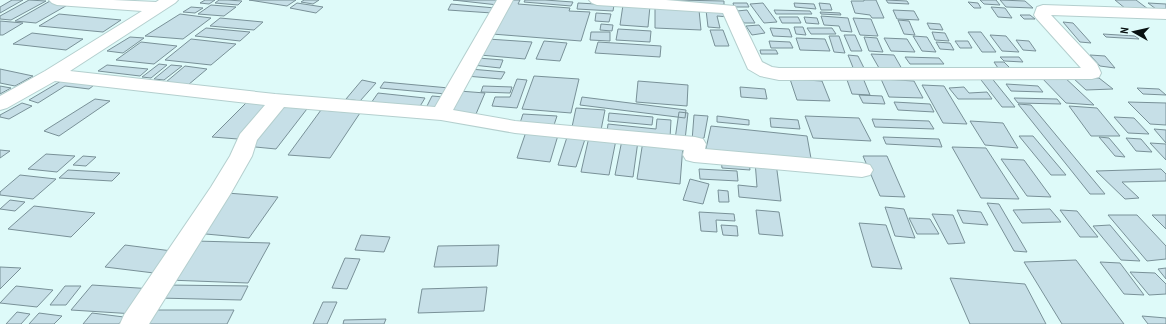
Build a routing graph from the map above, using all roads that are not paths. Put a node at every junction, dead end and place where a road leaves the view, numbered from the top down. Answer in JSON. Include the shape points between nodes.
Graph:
{"nodes":[{"id":1,"x":57,"y":0,"type":"edge"},
{"id":2,"x":505,"y":0,"type":"edge"},
{"id":3,"x":597,"y":0,"type":"edge"},
{"id":4,"x":165,"y":3,"type":"edge"},
{"id":5,"x":1166,"y":14,"type":"edge"},
{"id":6,"x":52,"y":75,"type":"junction"},
{"id":7,"x":279,"y":100,"type":"junction"},
{"id":8,"x":0,"y":104,"type":"edge"},
{"id":9,"x":441,"y":114,"type":"junction"},
{"id":10,"x":862,"y":170,"type":"dead end"},
{"id":11,"x":134,"y":324,"type":"edge"}],
"edges":[{"from":1,"to":4,"type":"street","via":[[116,5]]},
{"from":2,"to":9,"type":"street"},
{"from":3,"to":5,"type":"street","via":[[729,9],[754,65],[767,72],[779,74],[1092,72],[1088,64],[1042,15],[1043,10]]},
{"from":4,"to":6,"type":"street"},
{"from":6,"to":7,"type":"street"},
{"from":6,"to":8,"type":"street"},
{"from":7,"to":9,"type":"street"},
{"from":7,"to":11,"type":"street","via":[[247,139],[241,156],[223,187]]},
{"from":9,"to":10,"type":"street","via":[[515,127],[695,144],[694,155]]}]}
